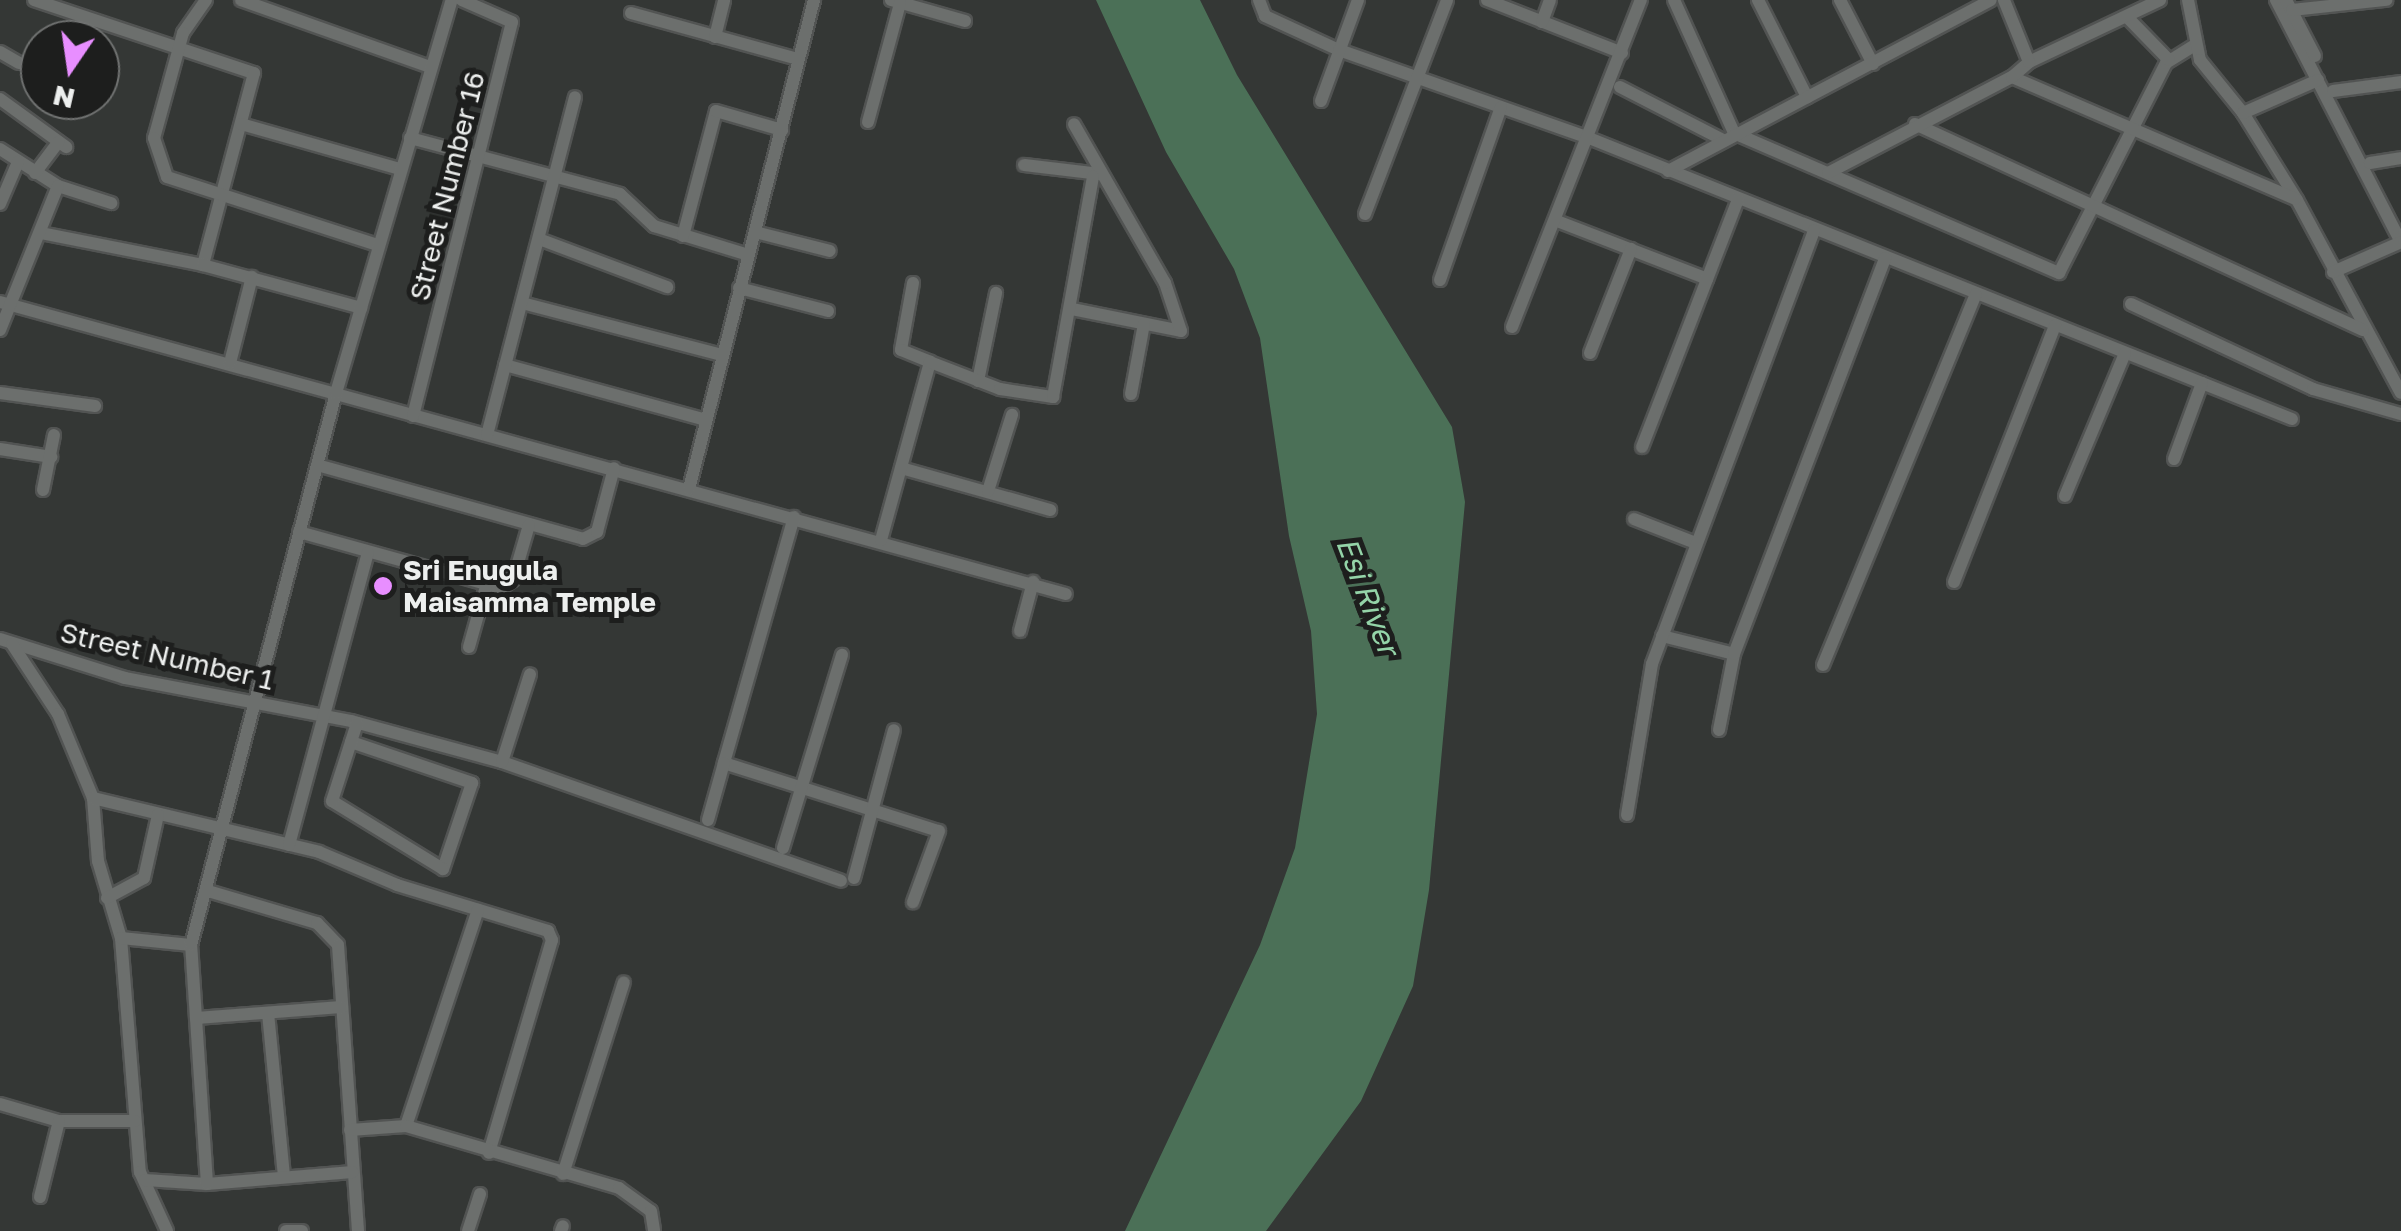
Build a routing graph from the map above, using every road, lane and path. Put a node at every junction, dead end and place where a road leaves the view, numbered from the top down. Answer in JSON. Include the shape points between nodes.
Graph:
{"nodes":[{"id":1,"x":34,"y":0,"type":"edge"},
{"id":2,"x":206,"y":0,"type":"edge"},
{"id":3,"x":241,"y":0,"type":"edge"},
{"id":4,"x":452,"y":0,"type":"edge"},
{"id":5,"x":462,"y":0,"type":"edge"},
{"id":6,"x":724,"y":0,"type":"edge"},
{"id":7,"x":814,"y":0,"type":"edge"},
{"id":8,"x":1259,"y":0,"type":"edge"},
{"id":9,"x":1358,"y":0,"type":"edge"},
{"id":10,"x":1447,"y":0,"type":"edge"},
{"id":11,"x":1487,"y":0,"type":"edge"},
{"id":12,"x":1550,"y":0,"type":"edge"},
{"id":13,"x":1641,"y":0,"type":"edge"},
{"id":14,"x":1674,"y":0,"type":"edge"},
{"id":15,"x":1758,"y":0,"type":"edge"},
{"id":16,"x":1840,"y":0,"type":"edge"},
{"id":17,"x":1991,"y":0,"type":"edge"},
{"id":18,"x":2004,"y":0,"type":"edge"},
{"id":19,"x":2160,"y":0,"type":"edge"},
{"id":20,"x":2188,"y":0,"type":"edge"},
{"id":21,"x":2276,"y":0,"type":"edge"},
{"id":22,"x":2386,"y":0,"type":"edge"},
{"id":23,"x":895,"y":1,"type":"edge"},
{"id":24,"x":2289,"y":5,"type":"edge"},
{"id":25,"x":631,"y":13,"type":"dead end"},
{"id":26,"x":2127,"y":18,"type":"junction"},
{"id":27,"x":965,"y":21,"type":"dead end"},
{"id":28,"x":1542,"y":22,"type":"junction"},
{"id":29,"x":715,"y":37,"type":"junction"},
{"id":30,"x":2192,"y":46,"type":"junction"},
{"id":31,"x":1340,"y":50,"type":"junction"},
{"id":32,"x":178,"y":51,"type":"junction"},
{"id":33,"x":0,"y":52,"type":"edge"},
{"id":34,"x":1622,"y":53,"type":"junction"},
{"id":35,"x":798,"y":59,"type":"junction"},
{"id":36,"x":2170,"y":60,"type":"junction"},
{"id":37,"x":2029,"y":62,"type":"junction"},
{"id":38,"x":19,"y":63,"type":"dead end"},
{"id":39,"x":1873,"y":64,"type":"junction"},
{"id":40,"x":430,"y":67,"type":"junction"},
{"id":41,"x":1417,"y":76,"type":"junction"},
{"id":42,"x":2012,"y":77,"type":"junction"},
{"id":43,"x":2318,"y":80,"type":"junction"},
{"id":44,"x":2401,"y":82,"type":"edge"},
{"id":45,"x":1620,"y":87,"type":"dead end"},
{"id":46,"x":2333,"y":91,"type":"junction"},
{"id":47,"x":575,"y":97,"type":"dead end"},
{"id":48,"x":1807,"y":97,"type":"junction"},
{"id":49,"x":0,"y":99,"type":"edge"},
{"id":50,"x":1321,"y":101,"type":"dead end"},
{"id":51,"x":1501,"y":107,"type":"junction"},
{"id":52,"x":2244,"y":113,"type":"junction"},
{"id":53,"x":868,"y":122,"type":"dead end"},
{"id":54,"x":241,"y":124,"type":"junction"},
{"id":55,"x":1074,"y":124,"type":"dead end"},
{"id":56,"x":1915,"y":124,"type":"junction"},
{"id":57,"x":782,"y":130,"type":"junction"},
{"id":58,"x":2131,"y":130,"type":"junction"},
{"id":59,"x":1728,"y":136,"type":"junction"},
{"id":60,"x":410,"y":138,"type":"junction"},
{"id":61,"x":1589,"y":138,"type":"junction"},
{"id":62,"x":0,"y":150,"type":"edge"},
{"id":63,"x":2401,"y":158,"type":"edge"},
{"id":64,"x":482,"y":160,"type":"junction"},
{"id":65,"x":18,"y":162,"type":"junction"},
{"id":66,"x":2370,"y":163,"type":"junction"},
{"id":67,"x":1024,"y":165,"type":"dead end"},
{"id":68,"x":400,"y":169,"type":"junction"},
{"id":69,"x":1668,"y":171,"type":"junction"},
{"id":70,"x":35,"y":172,"type":"junction"},
{"id":71,"x":1828,"y":173,"type":"junction"},
{"id":72,"x":1098,"y":175,"type":"junction"},
{"id":73,"x":555,"y":178,"type":"junction"},
{"id":74,"x":58,"y":186,"type":"junction"},
{"id":75,"x":223,"y":199,"type":"junction"},
{"id":76,"x":1738,"y":199,"type":"junction"},
{"id":77,"x":2297,"y":200,"type":"junction"},
{"id":78,"x":111,"y":203,"type":"dead end"},
{"id":79,"x":0,"y":204,"type":"edge"},
{"id":80,"x":2096,"y":204,"type":"junction"},
{"id":81,"x":1365,"y":214,"type":"dead end"},
{"id":82,"x":1558,"y":221,"type":"junction"},
{"id":83,"x":2401,"y":224,"type":"edge"},
{"id":84,"x":1814,"y":230,"type":"junction"},
{"id":85,"x":755,"y":232,"type":"junction"},
{"id":86,"x":40,"y":233,"type":"junction"},
{"id":87,"x":683,"y":236,"type":"junction"},
{"id":88,"x":539,"y":239,"type":"junction"},
{"id":89,"x":2401,"y":242,"type":"edge"},
{"id":90,"x":378,"y":246,"type":"junction"},
{"id":91,"x":1632,"y":249,"type":"junction"},
{"id":92,"x":830,"y":252,"type":"dead end"},
{"id":93,"x":748,"y":255,"type":"junction"},
{"id":94,"x":1885,"y":258,"type":"junction"},
{"id":95,"x":203,"y":264,"type":"junction"},
{"id":96,"x":2333,"y":272,"type":"junction"},
{"id":97,"x":252,"y":277,"type":"junction"},
{"id":98,"x":1707,"y":279,"type":"junction"},
{"id":99,"x":1440,"y":280,"type":"dead end"},
{"id":100,"x":913,"y":283,"type":"dead end"},
{"id":101,"x":666,"y":286,"type":"dead end"},
{"id":102,"x":740,"y":288,"type":"junction"},
{"id":103,"x":996,"y":293,"type":"dead end"},
{"id":104,"x":1976,"y":294,"type":"junction"},
{"id":105,"x":522,"y":303,"type":"junction"},
{"id":106,"x":6,"y":304,"type":"edge"},
{"id":107,"x":2130,"y":304,"type":"dead end"},
{"id":108,"x":361,"y":308,"type":"junction"},
{"id":109,"x":1072,"y":309,"type":"junction"},
{"id":110,"x":828,"y":311,"type":"dead end"},
{"id":111,"x":1144,"y":324,"type":"junction"},
{"id":112,"x":2055,"y":326,"type":"junction"},
{"id":113,"x":1512,"y":327,"type":"dead end"},
{"id":114,"x":0,"y":330,"type":"edge"},
{"id":115,"x":2363,"y":330,"type":"junction"},
{"id":116,"x":1590,"y":353,"type":"dead end"},
{"id":117,"x":2125,"y":353,"type":"junction"},
{"id":118,"x":720,"y":355,"type":"junction"},
{"id":119,"x":930,"y":362,"type":"junction"},
{"id":120,"x":230,"y":364,"type":"junction"},
{"id":121,"x":504,"y":365,"type":"junction"},
{"id":122,"x":978,"y":381,"type":"junction"},
{"id":123,"x":2202,"y":383,"type":"junction"},
{"id":124,"x":0,"y":393,"type":"edge"},
{"id":125,"x":336,"y":393,"type":"junction"},
{"id":126,"x":2401,"y":393,"type":"edge"},
{"id":127,"x":1131,"y":394,"type":"dead end"},
{"id":128,"x":95,"y":406,"type":"dead end"},
{"id":129,"x":2401,"y":414,"type":"edge"},
{"id":130,"x":1012,"y":415,"type":"dead end"},
{"id":131,"x":412,"y":416,"type":"junction"},
{"id":132,"x":2292,"y":419,"type":"dead end"},
{"id":133,"x":706,"y":420,"type":"junction"},
{"id":134,"x":54,"y":434,"type":"dead end"},
{"id":135,"x":487,"y":436,"type":"junction"},
{"id":136,"x":1642,"y":448,"type":"dead end"},
{"id":137,"x":0,"y":449,"type":"edge"},
{"id":138,"x":51,"y":457,"type":"junction"},
{"id":139,"x":2174,"y":459,"type":"dead end"},
{"id":140,"x":317,"y":465,"type":"junction"},
{"id":141,"x":614,"y":468,"type":"junction"},
{"id":142,"x":901,"y":468,"type":"junction"},
{"id":143,"x":689,"y":489,"type":"junction"},
{"id":144,"x":43,"y":490,"type":"dead end"},
{"id":145,"x":988,"y":491,"type":"junction"},
{"id":146,"x":2066,"y":496,"type":"dead end"},
{"id":147,"x":1050,"y":510,"type":"dead end"},
{"id":148,"x":794,"y":517,"type":"junction"},
{"id":149,"x":1634,"y":519,"type":"dead end"},
{"id":150,"x":529,"y":525,"type":"junction"},
{"id":151,"x":299,"y":532,"type":"junction"},
{"id":152,"x":881,"y":540,"type":"junction"},
{"id":153,"x":1696,"y":543,"type":"junction"},
{"id":154,"x":368,"y":552,"type":"junction"},
{"id":155,"x":1033,"y":582,"type":"junction"},
{"id":156,"x":1954,"y":582,"type":"dead end"},
{"id":157,"x":487,"y":583,"type":"junction"},
{"id":158,"x":1066,"y":594,"type":"dead end"},
{"id":159,"x":1020,"y":631,"type":"dead end"},
{"id":160,"x":1662,"y":636,"type":"junction"},
{"id":161,"x":6,"y":641,"type":"edge"},
{"id":162,"x":470,"y":646,"type":"dead end"},
{"id":163,"x":1734,"y":654,"type":"junction"},
{"id":164,"x":842,"y":655,"type":"dead end"},
{"id":165,"x":1824,"y":665,"type":"dead end"},
{"id":166,"x":530,"y":674,"type":"dead end"},
{"id":167,"x":254,"y":703,"type":"junction"},
{"id":168,"x":325,"y":716,"type":"junction"},
{"id":169,"x":357,"y":723,"type":"junction"},
{"id":170,"x":894,"y":730,"type":"dead end"},
{"id":171,"x":1718,"y":730,"type":"dead end"},
{"id":172,"x":351,"y":742,"type":"junction"},
{"id":173,"x":502,"y":762,"type":"junction"},
{"id":174,"x":724,"y":763,"type":"junction"},
{"id":175,"x":800,"y":786,"type":"junction"},
{"id":176,"x":93,"y":798,"type":"junction"},
{"id":177,"x":873,"y":809,"type":"junction"},
{"id":178,"x":1627,"y":814,"type":"dead end"},
{"id":179,"x":158,"y":816,"type":"junction"},
{"id":180,"x":708,"y":820,"type":"dead end"},
{"id":181,"x":222,"y":832,"type":"junction"},
{"id":182,"x":289,"y":845,"type":"junction"},
{"id":183,"x":783,"y":848,"type":"dead end"},
{"id":184,"x":208,"y":891,"type":"junction"},
{"id":185,"x":107,"y":898,"type":"junction"},
{"id":186,"x":913,"y":902,"type":"dead end"},
{"id":187,"x":478,"y":910,"type":"junction"},
{"id":188,"x":120,"y":938,"type":"junction"},
{"id":189,"x":191,"y":945,"type":"junction"},
{"id":190,"x":624,"y":982,"type":"dead end"},
{"id":191,"x":342,"y":1007,"type":"junction"},
{"id":192,"x":268,"y":1012,"type":"junction"},
{"id":193,"x":196,"y":1018,"type":"junction"},
{"id":194,"x":0,"y":1104,"type":"edge"},
{"id":195,"x":59,"y":1121,"type":"junction"},
{"id":196,"x":136,"y":1121,"type":"junction"},
{"id":197,"x":406,"y":1126,"type":"junction"},
{"id":198,"x":350,"y":1130,"type":"junction"},
{"id":199,"x":489,"y":1153,"type":"junction"},
{"id":200,"x":354,"y":1172,"type":"junction"},
{"id":201,"x":564,"y":1174,"type":"junction"},
{"id":202,"x":284,"y":1177,"type":"junction"},
{"id":203,"x":145,"y":1180,"type":"junction"},
{"id":204,"x":206,"y":1184,"type":"junction"},
{"id":205,"x":480,"y":1194,"type":"dead end"},
{"id":206,"x":40,"y":1197,"type":"dead end"},
{"id":207,"x":167,"y":1231,"type":"edge"},
{"id":208,"x":286,"y":1231,"type":"edge"},
{"id":209,"x":302,"y":1231,"type":"edge"},
{"id":210,"x":358,"y":1231,"type":"edge"},
{"id":211,"x":468,"y":1231,"type":"edge"},
{"id":212,"x":654,"y":1231,"type":"edge"}],
"edges":[{"from":1,"to":32,"type":"street"},
{"from":2,"to":32,"type":"street"},
{"from":3,"to":40,"type":"street"},
{"from":4,"to":40,"type":"street"},
{"from":5,"to":64,"type":"street","name":"Street Number 16","via":[[512,22]]},
{"from":6,"to":29,"type":"street"},
{"from":7,"to":35,"type":"street"},
{"from":8,"to":31,"type":"street","via":[[1265,16]]},
{"from":9,"to":31,"type":"street"},
{"from":10,"to":41,"type":"street"},
{"from":11,"to":28,"type":"street"},
{"from":12,"to":28,"type":"street"},
{"from":13,"to":34,"type":"street"},
{"from":14,"to":59,"type":"street"},
{"from":15,"to":48,"type":"street"},
{"from":16,"to":39,"type":"street"},
{"from":17,"to":39,"type":"street"},
{"from":18,"to":37,"type":"street"},
{"from":19,"to":26,"type":"street"},
{"from":20,"to":30,"type":"street"},
{"from":21,"to":43,"type":"street"},
{"from":22,"to":24,"type":"street"},
{"from":23,"to":27,"type":"street"},
{"from":23,"to":53,"type":"street"},
{"from":24,"to":46,"type":"street"},
{"from":25,"to":29,"type":"street"},
{"from":26,"to":36,"type":"street"},
{"from":26,"to":37,"type":"street"},
{"from":28,"to":34,"type":"street"},
{"from":29,"to":35,"type":"street"},
{"from":30,"to":36,"type":"street"},
{"from":30,"to":52,"type":"street"},
{"from":31,"to":41,"type":"street"},
{"from":31,"to":50,"type":"street"},
{"from":32,"to":54,"type":"street","via":[[254,73]]},
{"from":32,"to":75,"type":"street","via":[[154,138],[156,159],[173,183]]},
{"from":33,"to":38,"type":"street"},
{"from":34,"to":61,"type":"street"},
{"from":35,"to":57,"type":"street"},
{"from":36,"to":58,"type":"street"},
{"from":37,"to":42,"type":"street"},
{"from":39,"to":48,"type":"street"},
{"from":40,"to":60,"type":"street"},
{"from":41,"to":51,"type":"street"},
{"from":41,"to":81,"type":"street"},
{"from":42,"to":56,"type":"street"},
{"from":42,"to":58,"type":"street"},
{"from":43,"to":52,"type":"street"},
{"from":43,"to":89,"type":"street"},
{"from":44,"to":46,"type":"street"},
{"from":45,"to":59,"type":"street"},
{"from":46,"to":66,"type":"street"},
{"from":47,"to":73,"type":"street"},
{"from":48,"to":59,"type":"street"},
{"from":49,"to":70,"type":"street","via":[[62,144]]},
{"from":51,"to":61,"type":"street"},
{"from":51,"to":99,"type":"street"},
{"from":52,"to":77,"type":"street"},
{"from":54,"to":68,"type":"street"},
{"from":54,"to":75,"type":"street"},
{"from":55,"to":72,"type":"street"},
{"from":56,"to":71,"type":"street"},
{"from":56,"to":80,"type":"street"},
{"from":57,"to":85,"type":"street"},
{"from":57,"to":87,"type":"street","via":[[716,112]]},
{"from":58,"to":77,"type":"street"},
{"from":58,"to":80,"type":"street"},
{"from":59,"to":69,"type":"street"},
{"from":59,"to":71,"type":"street"},
{"from":60,"to":64,"type":"street"},
{"from":60,"to":68,"type":"street"},
{"from":61,"to":69,"type":"street"},
{"from":61,"to":82,"type":"street"},
{"from":62,"to":65,"type":"street"},
{"from":63,"to":66,"type":"street"},
{"from":64,"to":73,"type":"street"},
{"from":64,"to":131,"type":"street","name":"Street Number 16"},
{"from":65,"to":70,"type":"street"},
{"from":65,"to":79,"type":"street"},
{"from":66,"to":83,"type":"street"},
{"from":67,"to":72,"type":"street"},
{"from":68,"to":90,"type":"street"},
{"from":69,"to":76,"type":"street"},
{"from":70,"to":74,"type":"street"},
{"from":71,"to":80,"type":"street","via":[[2059,273]]},
{"from":72,"to":109,"type":"street"},
{"from":72,"to":111,"type":"street","via":[[1164,283],[1181,330]]},
{"from":73,"to":87,"type":"street","via":[[620,194],[654,226]]},
{"from":73,"to":88,"type":"street"},
{"from":74,"to":78,"type":"street"},
{"from":74,"to":86,"type":"street"},
{"from":75,"to":90,"type":"street"},
{"from":75,"to":95,"type":"street"},
{"from":76,"to":84,"type":"street"},
{"from":76,"to":98,"type":"street"},
{"from":77,"to":96,"type":"street"},
{"from":80,"to":115,"type":"street"},
{"from":82,"to":91,"type":"street"},
{"from":82,"to":113,"type":"street"},
{"from":84,"to":94,"type":"street"},
{"from":84,"to":153,"type":"street"},
{"from":85,"to":92,"type":"street"},
{"from":85,"to":93,"type":"street"},
{"from":86,"to":95,"type":"street"},
{"from":86,"to":106,"type":"street"},
{"from":87,"to":93,"type":"street"},
{"from":88,"to":101,"type":"street"},
{"from":88,"to":105,"type":"street"},
{"from":89,"to":96,"type":"street"},
{"from":90,"to":108,"type":"street"},
{"from":91,"to":98,"type":"street"},
{"from":91,"to":116,"type":"street"},
{"from":93,"to":102,"type":"street"},
{"from":94,"to":104,"type":"street"},
{"from":94,"to":163,"type":"street"},
{"from":95,"to":97,"type":"street"},
{"from":96,"to":115,"type":"street"},
{"from":97,"to":108,"type":"street"},
{"from":97,"to":120,"type":"street"},
{"from":98,"to":136,"type":"street"},
{"from":100,"to":119,"type":"street","via":[[901,350]]},
{"from":102,"to":110,"type":"street"},
{"from":102,"to":118,"type":"street"},
{"from":103,"to":122,"type":"street"},
{"from":104,"to":112,"type":"street"},
{"from":104,"to":165,"type":"street"},
{"from":105,"to":118,"type":"street"},
{"from":105,"to":121,"type":"street"},
{"from":106,"to":114,"type":"street"},
{"from":106,"to":120,"type":"street"},
{"from":107,"to":129,"type":"street","via":[[2313,389]]},
{"from":108,"to":125,"type":"street"},
{"from":109,"to":111,"type":"street"},
{"from":109,"to":122,"type":"street","via":[[1053,397]]},
{"from":111,"to":127,"type":"street"},
{"from":112,"to":117,"type":"street"},
{"from":112,"to":156,"type":"street"},
{"from":115,"to":126,"type":"street"},
{"from":117,"to":123,"type":"street"},
{"from":117,"to":146,"type":"street"},
{"from":118,"to":133,"type":"street"},
{"from":119,"to":122,"type":"street"},
{"from":119,"to":142,"type":"street"},
{"from":120,"to":125,"type":"street"},
{"from":121,"to":133,"type":"street"},
{"from":121,"to":135,"type":"street"},
{"from":123,"to":132,"type":"street"},
{"from":123,"to":139,"type":"street"},
{"from":124,"to":128,"type":"street"},
{"from":125,"to":131,"type":"street"},
{"from":125,"to":140,"type":"street"},
{"from":130,"to":145,"type":"street"},
{"from":131,"to":135,"type":"street"},
{"from":133,"to":143,"type":"street"},
{"from":134,"to":138,"type":"street"},
{"from":135,"to":141,"type":"street"},
{"from":137,"to":138,"type":"street"},
{"from":138,"to":144,"type":"street"},
{"from":140,"to":150,"type":"street"},
{"from":140,"to":151,"type":"street"},
{"from":141,"to":143,"type":"street"},
{"from":141,"to":150,"type":"street","via":[[592,539]]},
{"from":142,"to":145,"type":"street"},
{"from":142,"to":152,"type":"street"},
{"from":143,"to":148,"type":"street"},
{"from":145,"to":147,"type":"street"},
{"from":148,"to":152,"type":"street"},
{"from":148,"to":174,"type":"street"},
{"from":149,"to":153,"type":"street"},
{"from":150,"to":157,"type":"street","via":[[508,586]]},
{"from":151,"to":154,"type":"street"},
{"from":151,"to":167,"type":"street"},
{"from":152,"to":155,"type":"street"},
{"from":153,"to":160,"type":"street"},
{"from":154,"to":157,"type":"street"},
{"from":154,"to":168,"type":"street"},
{"from":155,"to":158,"type":"street"},
{"from":155,"to":159,"type":"street"},
{"from":157,"to":162,"type":"street"},
{"from":160,"to":163,"type":"street"},
{"from":160,"to":178,"type":"street","via":[[1630,769]]},
{"from":161,"to":167,"type":"street","name":"Street Number 1","via":[[125,678]]},
{"from":161,"to":176,"type":"street","via":[[58,714]]},
{"from":163,"to":171,"type":"street"},
{"from":164,"to":175,"type":"street"},
{"from":166,"to":173,"type":"street"},
{"from":167,"to":168,"type":"street","name":"Street Number 1"},
{"from":167,"to":181,"type":"street"},
{"from":168,"to":169,"type":"street","name":"Street Number 1"},
{"from":168,"to":182,"type":"street"},
{"from":169,"to":172,"type":"street"},
{"from":169,"to":173,"type":"street","name":"Street Number 1"},
{"from":170,"to":177,"type":"street"},
{"from":172,"to":172,"type":"street","via":[[332,801],[443,870],[472,782]]},
{"from":173,"to":177,"type":"street","name":"Street Number 1","via":[[847,880]]},
{"from":174,"to":175,"type":"street"},
{"from":174,"to":180,"type":"street"},
{"from":175,"to":177,"type":"street"},
{"from":175,"to":183,"type":"street"},
{"from":176,"to":179,"type":"street"},
{"from":176,"to":185,"type":"street"},
{"from":177,"to":186,"type":"street","via":[[939,832]]},
{"from":179,"to":181,"type":"street"},
{"from":179,"to":185,"type":"street","via":[[144,878]]},
{"from":181,"to":182,"type":"street"},
{"from":181,"to":184,"type":"street"},
{"from":182,"to":187,"type":"street"},
{"from":184,"to":189,"type":"street"},
{"from":184,"to":191,"type":"street","via":[[332,932]]},
{"from":185,"to":188,"type":"street"},
{"from":187,"to":197,"type":"street"},
{"from":187,"to":199,"type":"street","via":[[540,926],[552,940]]},
{"from":188,"to":189,"type":"street"},
{"from":188,"to":196,"type":"street"},
{"from":189,"to":193,"type":"street"},
{"from":190,"to":201,"type":"street"},
{"from":191,"to":192,"type":"street"},
{"from":191,"to":198,"type":"street"},
{"from":192,"to":193,"type":"street"},
{"from":192,"to":202,"type":"street"},
{"from":193,"to":204,"type":"street"},
{"from":194,"to":195,"type":"street"},
{"from":195,"to":196,"type":"street"},
{"from":195,"to":206,"type":"street"},
{"from":196,"to":203,"type":"street"},
{"from":197,"to":198,"type":"street"},
{"from":197,"to":199,"type":"street"},
{"from":198,"to":200,"type":"street"},
{"from":199,"to":201,"type":"street"},
{"from":200,"to":202,"type":"street"},
{"from":200,"to":210,"type":"street"},
{"from":201,"to":212,"type":"street","via":[[637,1196],[652,1210]]},
{"from":202,"to":204,"type":"street"},
{"from":203,"to":204,"type":"street"},
{"from":203,"to":207,"type":"street"},
{"from":205,"to":211,"type":"street"},
{"from":208,"to":209,"type":"street"}]}
